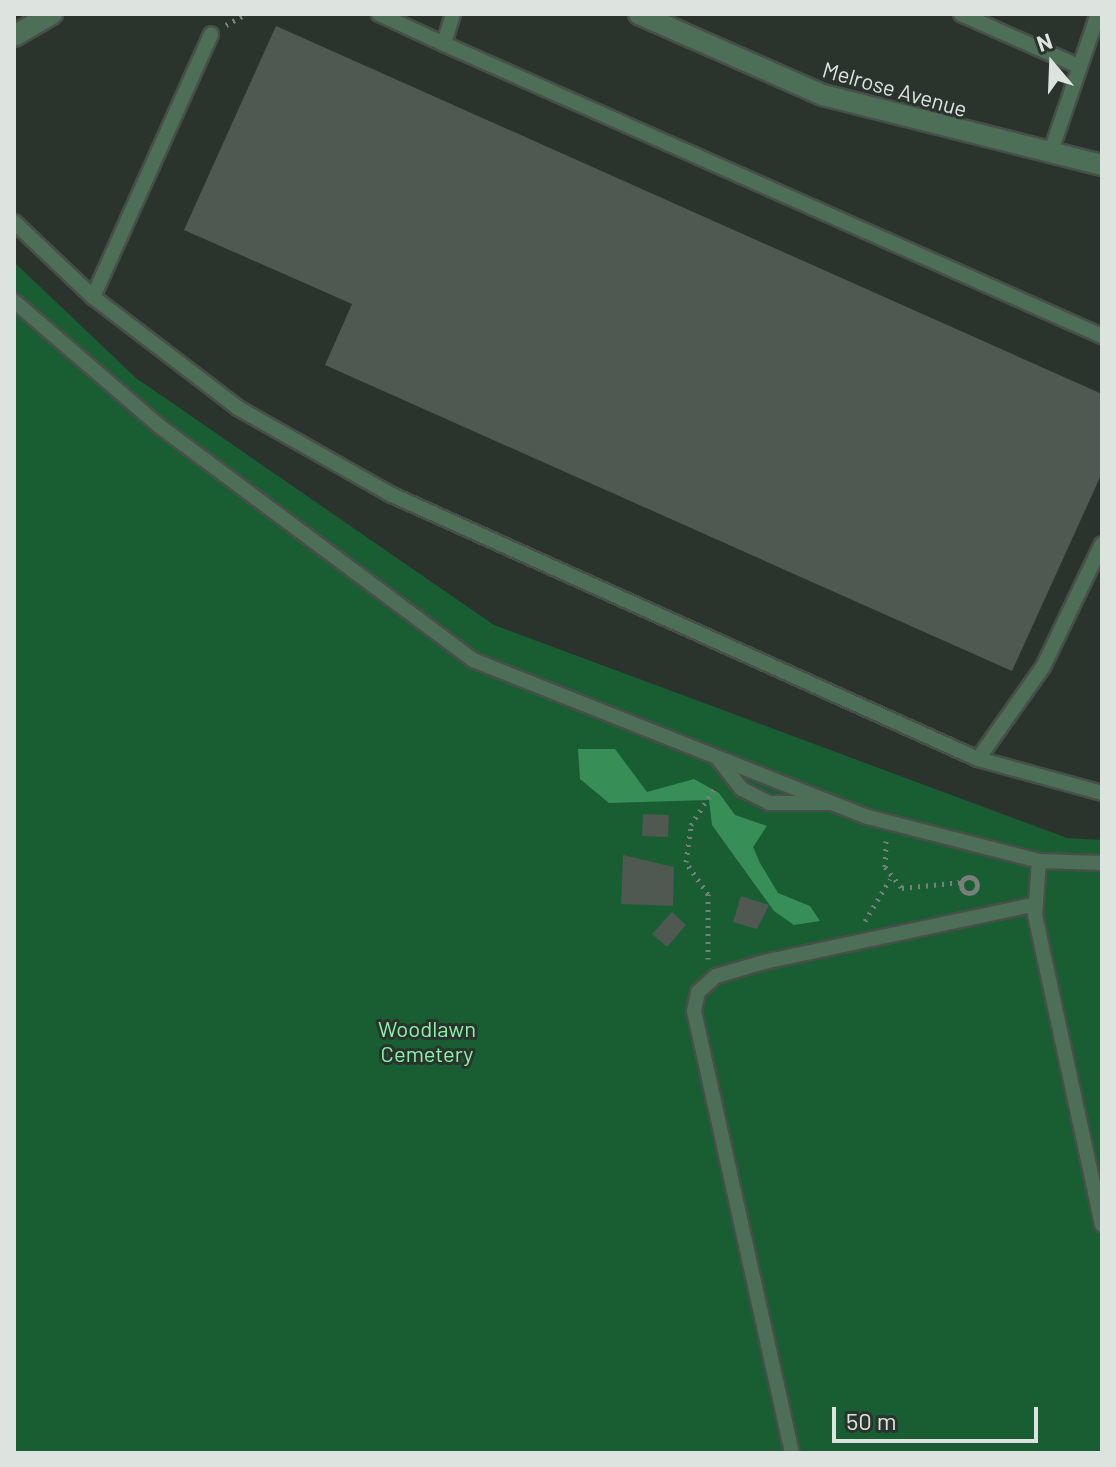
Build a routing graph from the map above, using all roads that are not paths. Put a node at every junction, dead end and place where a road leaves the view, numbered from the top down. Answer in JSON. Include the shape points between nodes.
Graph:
{"nodes":[{"id":1,"x":52,"y":14,"type":"edge"},
{"id":2,"x":379,"y":14,"type":"edge"},
{"id":3,"x":453,"y":14,"type":"edge"},
{"id":4,"x":639,"y":14,"type":"edge"},
{"id":5,"x":961,"y":14,"type":"edge"},
{"id":6,"x":1098,"y":14,"type":"edge"},
{"id":7,"x":211,"y":34,"type":"dead end"},
{"id":8,"x":14,"y":36,"type":"edge"},
{"id":9,"x":444,"y":44,"type":"junction"},
{"id":10,"x":1076,"y":65,"type":"junction"},
{"id":11,"x":1050,"y":154,"type":"junction"},
{"id":12,"x":1102,"y":165,"type":"edge"},
{"id":13,"x":14,"y":222,"type":"edge"},
{"id":14,"x":93,"y":297,"type":"junction"},
{"id":15,"x":14,"y":301,"type":"edge"},
{"id":16,"x":1102,"y":336,"type":"edge"},
{"id":17,"x":1102,"y":544,"type":"edge"},
{"id":18,"x":978,"y":759,"type":"junction"},
{"id":19,"x":719,"y":760,"type":"junction"},
{"id":20,"x":1102,"y":793,"type":"edge"},
{"id":21,"x":832,"y":803,"type":"junction"},
{"id":22,"x":1039,"y":861,"type":"junction"},
{"id":23,"x":1102,"y":863,"type":"edge"},
{"id":24,"x":1036,"y":904,"type":"junction"},
{"id":25,"x":1102,"y":1225,"type":"edge"},
{"id":26,"x":792,"y":1453,"type":"edge"}],
"edges":[{"from":1,"to":8,"type":"street"},
{"from":2,"to":9,"type":"lane"},
{"from":3,"to":9,"type":"lane"},
{"from":4,"to":11,"type":"street","name":"Melrose Avenue","via":[[823,95]]},
{"from":5,"to":10,"type":"lane"},
{"from":6,"to":10,"type":"lane"},
{"from":7,"to":14,"type":"lane"},
{"from":9,"to":16,"type":"lane"},
{"from":10,"to":11,"type":"lane"},
{"from":11,"to":12,"type":"street","name":"Melrose Avenue"},
{"from":13,"to":14,"type":"lane"},
{"from":14,"to":18,"type":"lane","via":[[238,408],[392,495]]},
{"from":15,"to":19,"type":"lane","via":[[158,425],[455,650]]},
{"from":17,"to":18,"type":"lane","via":[[1043,667]]},
{"from":18,"to":20,"type":"lane"},
{"from":19,"to":21,"type":"lane"},
{"from":19,"to":21,"type":"lane","via":[[742,789],[769,803]]},
{"from":21,"to":22,"type":"lane","via":[[891,824]]},
{"from":22,"to":23,"type":"lane"},
{"from":22,"to":24,"type":"lane"},
{"from":24,"to":25,"type":"lane"},
{"from":24,"to":26,"type":"lane","via":[[708,980],[694,1011]]}]}
